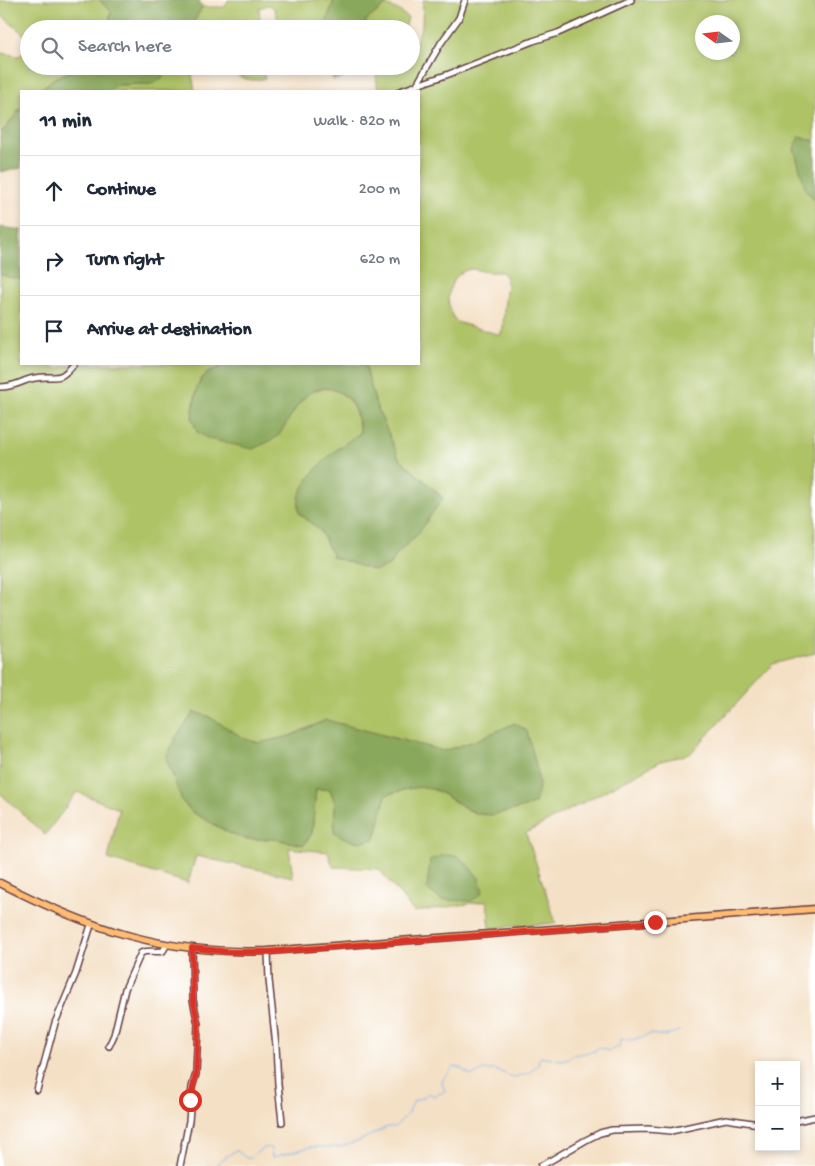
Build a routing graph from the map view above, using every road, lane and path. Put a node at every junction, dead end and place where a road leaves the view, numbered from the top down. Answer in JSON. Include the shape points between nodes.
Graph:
{"nodes":[{"id":1,"x":465,"y":0,"type":"edge"},
{"id":2,"x":632,"y":0,"type":"edge"},
{"id":3,"x":416,"y":87,"type":"junction"},
{"id":4,"x":404,"y":90,"type":"edge"},
{"id":5,"x":73,"y":365,"type":"edge"},
{"id":6,"x":0,"y":387,"type":"edge"},
{"id":7,"x":0,"y":884,"type":"edge"},
{"id":8,"x":815,"y":909,"type":"edge"},
{"id":9,"x":91,"y":925,"type":"junction"},
{"id":10,"x":166,"y":946,"type":"junction"},
{"id":11,"x":192,"y":948,"type":"junction"},
{"id":12,"x":268,"y":952,"type":"junction"},
{"id":13,"x":108,"y":1046,"type":"dead end"},
{"id":14,"x":37,"y":1090,"type":"dead end"},
{"id":15,"x":815,"y":1117,"type":"edge"},
{"id":16,"x":800,"y":1121,"type":"edge"},
{"id":17,"x":282,"y":1122,"type":"dead end"},
{"id":18,"x":755,"y":1123,"type":"edge"},
{"id":19,"x":180,"y":1166,"type":"edge"},
{"id":20,"x":541,"y":1166,"type":"edge"}],
"edges":[{"from":1,"to":3,"type":"street","via":[[460,18],[441,43]]},
{"from":2,"to":3,"type":"street","via":[[558,33]]},
{"from":3,"to":4,"type":"street"},
{"from":5,"to":6,"type":"street","via":[[57,378],[35,378],[14,386]]},
{"from":7,"to":9,"type":"main road"},
{"from":8,"to":12,"type":"main road"},
{"from":9,"to":10,"type":"main road"},
{"from":9,"to":14,"type":"street","via":[[55,1023]]},
{"from":10,"to":11,"type":"main road"},
{"from":10,"to":13,"type":"street","via":[[163,951],[141,953],[125,988],[114,1035]]},
{"from":11,"to":12,"type":"main road"},
{"from":11,"to":19,"type":"street","via":[[193,1000],[198,1024],[196,1074]]},
{"from":12,"to":17,"type":"street"},
{"from":15,"to":16,"type":"street"},
{"from":18,"to":20,"type":"street","via":[[726,1119],[671,1131],[612,1130],[586,1140]]}]}
